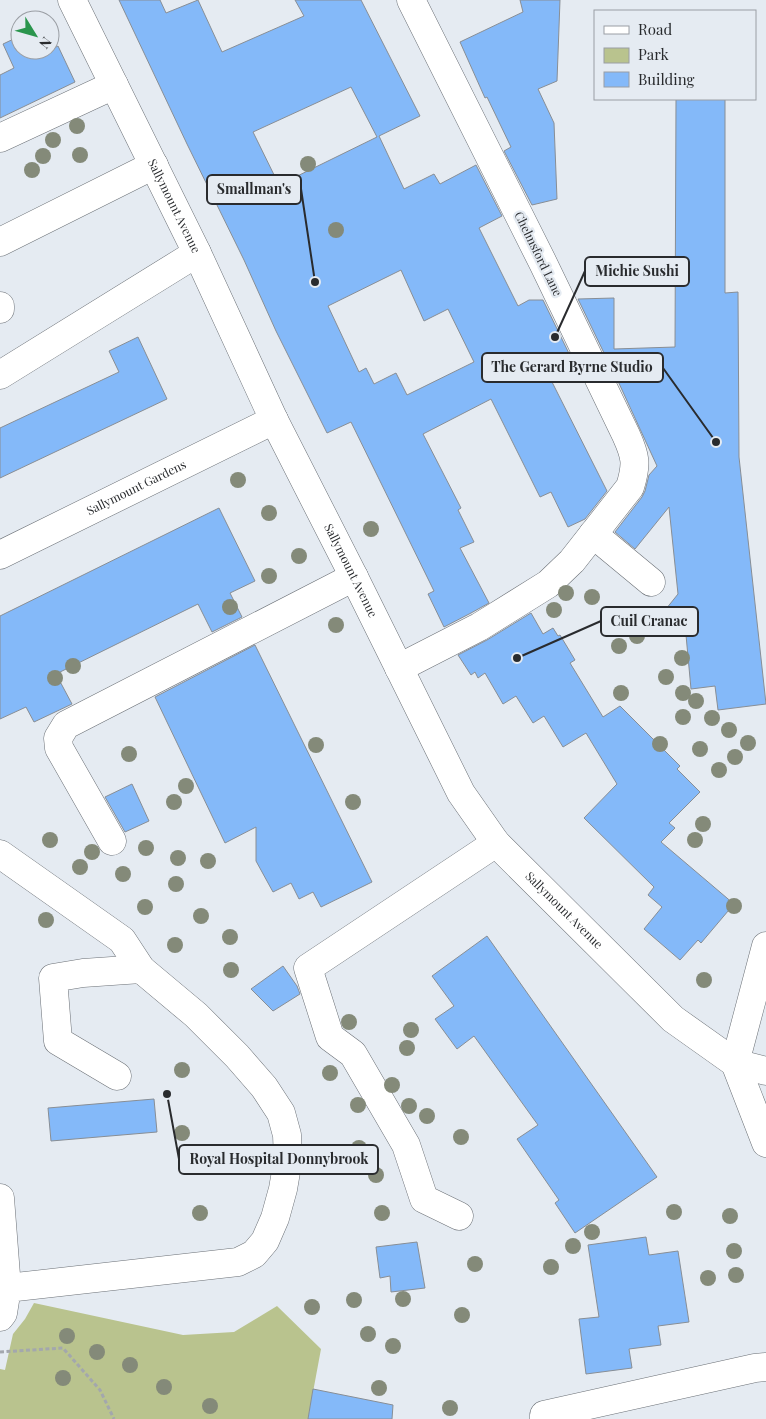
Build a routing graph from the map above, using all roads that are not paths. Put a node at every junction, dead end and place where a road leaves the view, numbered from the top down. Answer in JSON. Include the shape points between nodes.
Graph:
{"nodes":[{"id":1,"x":72,"y":0,"type":"edge"},
{"id":2,"x":411,"y":0,"type":"edge"},
{"id":3,"x":114,"y":85,"type":"junction"},
{"id":4,"x":0,"y":138,"type":"edge"},
{"id":5,"x":154,"y":165,"type":"junction"},
{"id":6,"x":0,"y":242,"type":"edge"},
{"id":7,"x":197,"y":253,"type":"junction"},
{"id":8,"x":0,"y":376,"type":"edge"},
{"id":9,"x":274,"y":420,"type":"junction"},
{"id":10,"x":593,"y":534,"type":"junction"},
{"id":11,"x":0,"y":555,"type":"edge"},
{"id":12,"x":354,"y":577,"type":"junction"},
{"id":13,"x":650,"y":582,"type":"dead end"},
{"id":14,"x":399,"y":668,"type":"junction"},
{"id":15,"x":112,"y":841,"type":"dead end"},
{"id":16,"x":496,"y":843,"type":"junction"},
{"id":17,"x":0,"y":854,"type":"edge"},
{"id":18,"x":766,"y":946,"type":"edge"},
{"id":19,"x":141,"y":969,"type":"junction"},
{"id":20,"x":735,"y":1063,"type":"junction"},
{"id":21,"x":766,"y":1071,"type":"edge"},
{"id":22,"x":117,"y":1076,"type":"dead end"},
{"id":23,"x":766,"y":1143,"type":"edge"},
{"id":24,"x":0,"y":1198,"type":"edge"},
{"id":25,"x":459,"y":1216,"type":"dead end"},
{"id":26,"x":7,"y":1288,"type":"junction"},
{"id":27,"x":0,"y":1317,"type":"edge"},
{"id":28,"x":766,"y":1367,"type":"edge"},
{"id":29,"x":544,"y":1419,"type":"edge"}],
"edges":[{"from":1,"to":3,"type":"street","name":"Sallymount Avenue"},
{"from":2,"to":10,"type":"street","name":"Chelmsford Lane","via":[[632,448],[636,461],[630,487]]},
{"from":3,"to":4,"type":"street"},
{"from":3,"to":5,"type":"street","name":"Sallymount Avenue"},
{"from":5,"to":6,"type":"street"},
{"from":5,"to":7,"type":"street","name":"Sallymount Avenue"},
{"from":7,"to":8,"type":"street"},
{"from":7,"to":9,"type":"street","name":"Sallymount Avenue"},
{"from":9,"to":11,"type":"street","name":"Sallymount Gardens"},
{"from":9,"to":12,"type":"street","name":"Sallymount Avenue"},
{"from":10,"to":13,"type":"street"},
{"from":10,"to":14,"type":"street","name":"Chelmsford Lane","via":[[548,584],[479,627]]},
{"from":12,"to":14,"type":"street","name":"Sallymount Avenue"},
{"from":12,"to":15,"type":"street","via":[[66,725],[58,738],[59,748]]},
{"from":14,"to":16,"type":"street","name":"Sallymount Avenue","via":[[461,793]]},
{"from":16,"to":20,"type":"street","name":"Sallymount Avenue","via":[[673,1019]]},
{"from":16,"to":25,"type":"street","via":[[308,968],[330,1037],[353,1054],[406,1145],[424,1199]]},
{"from":17,"to":19,"type":"street","via":[[122,940]]},
{"from":18,"to":20,"type":"street"},
{"from":19,"to":22,"type":"street","via":[[53,978],[58,1041]]},
{"from":19,"to":26,"type":"street","via":[[237,1056],[264,1087],[280,1113],[287,1135],[288,1160],[275,1218],[265,1241],[254,1254],[238,1262]]},
{"from":20,"to":21,"type":"street"},
{"from":20,"to":23,"type":"street"},
{"from":24,"to":26,"type":"street"},
{"from":26,"to":27,"type":"street"},
{"from":28,"to":29,"type":"street","via":[[544,1415]]}]}
